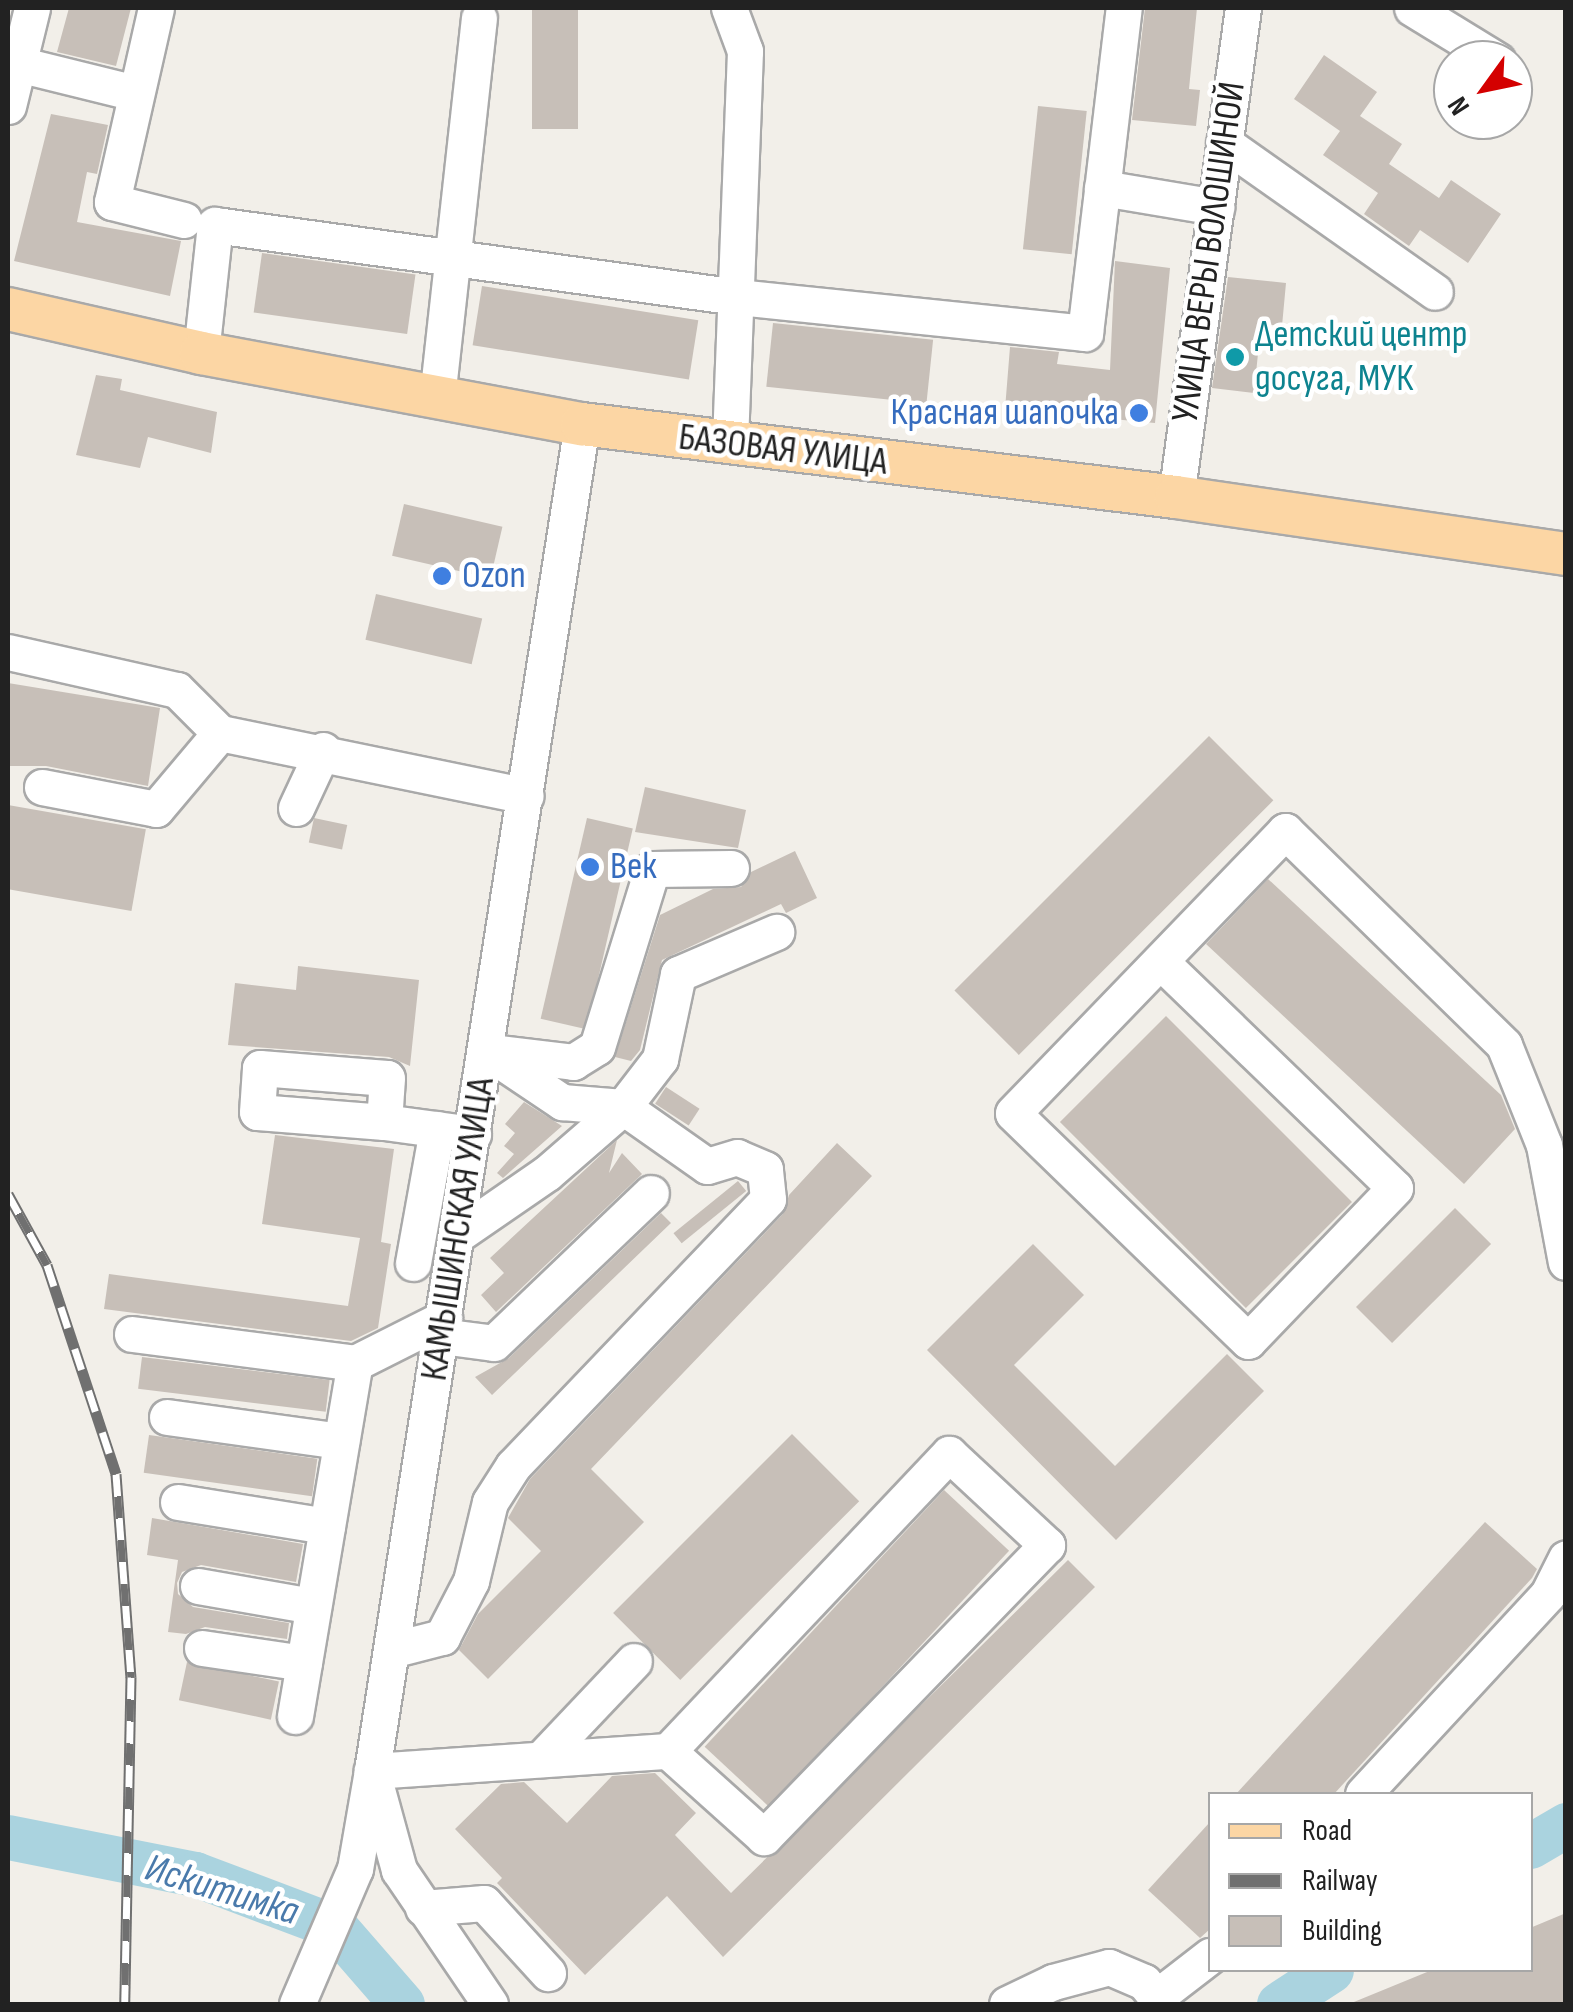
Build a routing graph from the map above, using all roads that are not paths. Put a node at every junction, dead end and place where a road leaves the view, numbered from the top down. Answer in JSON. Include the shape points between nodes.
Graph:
{"nodes":[{"id":1,"x":32,"y":8,"type":"edge"},
{"id":2,"x":156,"y":8,"type":"edge"},
{"id":3,"x":729,"y":8,"type":"edge"},
{"id":4,"x":1124,"y":8,"type":"edge"},
{"id":5,"x":1243,"y":8,"type":"edge"},
{"id":6,"x":1412,"y":8,"type":"edge"},
{"id":7,"x":479,"y":18,"type":"dead end"},
{"id":8,"x":1464,"y":40,"type":"edge"},
{"id":9,"x":18,"y":64,"type":"junction"},
{"id":10,"x":136,"y":93,"type":"junction"},
{"id":11,"x":8,"y":106,"type":"edge"},
{"id":12,"x":1224,"y":143,"type":"junction"},
{"id":13,"x":1102,"y":188,"type":"junction"},
{"id":14,"x":1216,"y":207,"type":"junction"},
{"id":15,"x":184,"y":220,"type":"dead end"},
{"id":16,"x":453,"y":262,"type":"junction"},
{"id":17,"x":1434,"y":292,"type":"dead end"},
{"id":18,"x":737,"y":297,"type":"junction"},
{"id":19,"x":8,"y":309,"type":"edge"},
{"id":20,"x":201,"y":353,"type":"junction"},
{"id":21,"x":437,"y":398,"type":"junction"},
{"id":22,"x":582,"y":424,"type":"junction"},
{"id":23,"x":730,"y":444,"type":"junction"},
{"id":24,"x":1176,"y":497,"type":"junction"},
{"id":25,"x":1566,"y":554,"type":"edge"},
{"id":26,"x":8,"y":652,"type":"edge"},
{"id":27,"x":220,"y":733,"type":"junction"},
{"id":28,"x":323,"y":750,"type":"junction"},
{"id":29,"x":42,"y":787,"type":"dead end"},
{"id":30,"x":526,"y":796,"type":"junction"},
{"id":31,"x":296,"y":808,"type":"dead end"},
{"id":32,"x":731,"y":868,"type":"dead end"},
{"id":33,"x":776,"y":932,"type":"dead end"},
{"id":34,"x":1161,"y":962,"type":"junction"},
{"id":35,"x":486,"y":1051,"type":"junction"},
{"id":36,"x":623,"y":1107,"type":"junction"},
{"id":37,"x":384,"y":1122,"type":"dead end"},
{"id":38,"x":437,"y":1130,"type":"junction"},
{"id":39,"x":473,"y":1134,"type":"junction"},
{"id":40,"x":651,"y":1193,"type":"dead end"},
{"id":41,"x":456,"y":1235,"type":"junction"},
{"id":42,"x":1566,"y":1262,"type":"edge"},
{"id":43,"x":414,"y":1264,"type":"dead end"},
{"id":44,"x":442,"y":1327,"type":"junction"},
{"id":45,"x":132,"y":1334,"type":"dead end"},
{"id":46,"x":355,"y":1364,"type":"junction"},
{"id":47,"x":167,"y":1417,"type":"dead end"},
{"id":48,"x":341,"y":1441,"type":"junction"},
{"id":49,"x":178,"y":1502,"type":"dead end"},
{"id":50,"x":327,"y":1526,"type":"junction"},
{"id":51,"x":1566,"y":1558,"type":"edge"},
{"id":52,"x":198,"y":1586,"type":"dead end"},
{"id":53,"x":314,"y":1606,"type":"junction"},
{"id":54,"x":202,"y":1648,"type":"dead end"},
{"id":55,"x":391,"y":1650,"type":"junction"},
{"id":56,"x":634,"y":1661,"type":"dead end"},
{"id":57,"x":304,"y":1663,"type":"junction"},
{"id":58,"x":295,"y":1716,"type":"dead end"},
{"id":59,"x":668,"y":1751,"type":"junction"},
{"id":60,"x":541,"y":1760,"type":"junction"},
{"id":61,"x":372,"y":1771,"type":"junction"},
{"id":62,"x":1366,"y":1792,"type":"edge"},
{"id":63,"x":423,"y":1908,"type":"junction"},
{"id":64,"x":1208,"y":1958,"type":"edge"},
{"id":65,"x":548,"y":1973,"type":"dead end"},
{"id":66,"x":299,"y":1995,"type":"edge"},
{"id":67,"x":1160,"y":2000,"type":"edge"},
{"id":68,"x":490,"y":2004,"type":"edge"},
{"id":69,"x":1007,"y":2004,"type":"edge"}],
"edges":[{"from":1,"to":9,"type":"street"},
{"from":2,"to":10,"type":"street"},
{"from":3,"to":18,"type":"street","via":[[745,51]]},
{"from":4,"to":13,"type":"street"},
{"from":5,"to":12,"type":"street","name":"УЛИЦА ВЕРЫ ВОЛОШИНОЙ"},
{"from":6,"to":8,"type":"street"},
{"from":7,"to":16,"type":"street"},
{"from":9,"to":10,"type":"street"},
{"from":9,"to":11,"type":"street"},
{"from":10,"to":15,"type":"street","via":[[112,202]]},
{"from":12,"to":14,"type":"street","name":"УЛИЦА ВЕРЫ ВОЛОШИНОЙ"},
{"from":12,"to":17,"type":"street"},
{"from":13,"to":14,"type":"street"},
{"from":13,"to":18,"type":"street","via":[[1085,333]]},
{"from":14,"to":24,"type":"street","name":"УЛИЦА ВЕРЫ ВОЛОШИНОЙ"},
{"from":16,"to":18,"type":"street"},
{"from":16,"to":20,"type":"street","via":[[215,225]]},
{"from":16,"to":21,"type":"street"},
{"from":18,"to":23,"type":"street"},
{"from":19,"to":20,"type":"main road","name":"БАЗОВАЯ УЛИЦА"},
{"from":20,"to":21,"type":"main road","name":"БАЗОВАЯ УЛИЦА"},
{"from":21,"to":22,"type":"main road","name":"БАЗОВАЯ УЛИЦА"},
{"from":22,"to":23,"type":"main road","name":"БАЗОВАЯ УЛИЦА"},
{"from":22,"to":30,"type":"street","name":"КАМЫШИНСКАЯ УЛИЦА"},
{"from":23,"to":24,"type":"main road","name":"БАЗОВАЯ УЛИЦА"},
{"from":24,"to":25,"type":"main road","name":"БАЗОВАЯ УЛИЦА"},
{"from":26,"to":27,"type":"street","via":[[177,690]]},
{"from":27,"to":28,"type":"street"},
{"from":27,"to":29,"type":"street","via":[[156,809]]},
{"from":28,"to":30,"type":"street"},
{"from":28,"to":31,"type":"street"},
{"from":30,"to":35,"type":"street","name":"КАМЫШИНСКАЯ УЛИЦА"},
{"from":32,"to":35,"type":"street","via":[[652,869],[597,1047],[573,1062]]},
{"from":33,"to":36,"type":"street","via":[[678,974],[660,1059]]},
{"from":34,"to":34,"type":"street","via":[[1013,1113],[1248,1340],[1395,1188]]},
{"from":34,"to":42,"type":"street","via":[[1286,831],[1504,1045],[1544,1145]]},
{"from":35,"to":36,"type":"street","via":[[562,1102]]},
{"from":35,"to":39,"type":"street","name":"КАМЫШИНСКАЯ УЛИЦА"},
{"from":36,"to":41,"type":"street","via":[[547,1173]]},
{"from":36,"to":55,"type":"street","via":[[707,1166],[737,1156],[765,1169],[768,1200],[513,1466],[490,1502],[471,1581],[442,1637]]},
{"from":37,"to":38,"type":"street"},
{"from":38,"to":39,"type":"street"},
{"from":38,"to":43,"type":"street"},
{"from":39,"to":41,"type":"street","name":"КАМЫШИНСКАЯ УЛИЦА"},
{"from":40,"to":44,"type":"street","via":[[494,1344]]},
{"from":41,"to":44,"type":"street","name":"КАМЫШИНСКАЯ УЛИЦА"},
{"from":44,"to":46,"type":"street"},
{"from":44,"to":55,"type":"street","name":"КАМЫШИНСКАЯ УЛИЦА"},
{"from":45,"to":46,"type":"street"},
{"from":46,"to":48,"type":"street"},
{"from":47,"to":48,"type":"street"},
{"from":48,"to":50,"type":"street"},
{"from":49,"to":50,"type":"street"},
{"from":50,"to":53,"type":"street"},
{"from":51,"to":62,"type":"street","via":[[1548,1594]]},
{"from":52,"to":53,"type":"street"},
{"from":53,"to":57,"type":"street"},
{"from":54,"to":57,"type":"street"},
{"from":55,"to":61,"type":"street","name":"КАМЫШИНСКАЯ УЛИЦА"},
{"from":56,"to":60,"type":"street"},
{"from":57,"to":58,"type":"street"},
{"from":59,"to":59,"type":"street","via":[[949,1454],[1047,1545],[764,1837]]},
{"from":59,"to":60,"type":"street"},
{"from":60,"to":61,"type":"street"},
{"from":61,"to":63,"type":"street","name":"КАМЫШИНСКАЯ УЛИЦА","via":[[400,1870]]},
{"from":61,"to":66,"type":"street","via":[[355,1869]]},
{"from":63,"to":65,"type":"street","via":[[484,1903]]},
{"from":63,"to":68,"type":"street","name":"КАМЫШИНСКАЯ УЛИЦА"},
{"from":64,"to":67,"type":"street"},
{"from":67,"to":69,"type":"street","via":[[1126,1970],[1109,1967]]}]}
